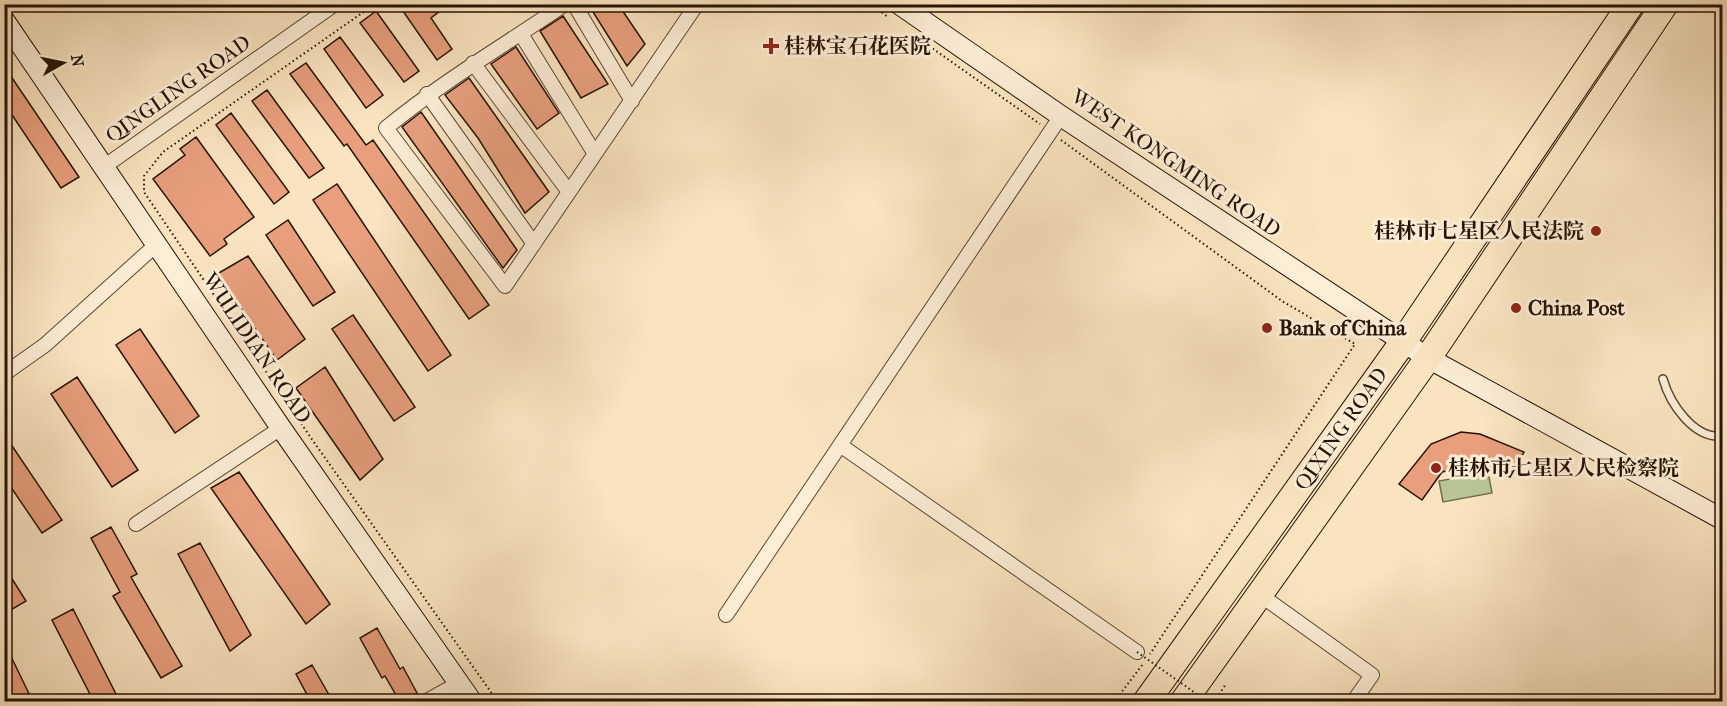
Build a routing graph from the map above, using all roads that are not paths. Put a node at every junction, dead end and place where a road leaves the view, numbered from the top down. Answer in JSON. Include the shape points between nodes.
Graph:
{"nodes":[{"id":1,"x":334,"y":4,"type":"edge"},
{"id":2,"x":565,"y":4,"type":"edge"},
{"id":3,"x":574,"y":4,"type":"edge"},
{"id":4,"x":698,"y":4,"type":"edge"},
{"id":5,"x":1631,"y":4,"type":"edge"},
{"id":6,"x":1665,"y":4,"type":"edge"},
{"id":7,"x":894,"y":11,"type":"edge"},
{"id":8,"x":4,"y":20,"type":"edge"},
{"id":9,"x":521,"y":34,"type":"junction"},
{"id":10,"x":473,"y":63,"type":"junction"},
{"id":11,"x":427,"y":94,"type":"junction"},
{"id":12,"x":632,"y":101,"type":"junction"},
{"id":13,"x":1056,"y":124,"type":"junction"},
{"id":14,"x":595,"y":154,"type":"junction"},
{"id":15,"x":105,"y":166,"type":"junction"},
{"id":16,"x":569,"y":192,"type":"junction"},
{"id":17,"x":157,"y":244,"type":"junction"},
{"id":18,"x":534,"y":244,"type":"junction"},
{"id":19,"x":1403,"y":342,"type":"junction"},
{"id":20,"x":1428,"y":358,"type":"junction"},
{"id":21,"x":4,"y":374,"type":"edge"},
{"id":22,"x":1663,"y":379,"type":"dead end"},
{"id":23,"x":281,"y":428,"type":"junction"},
{"id":24,"x":1722,"y":436,"type":"edge"},
{"id":25,"x":840,"y":445,"type":"junction"},
{"id":26,"x":1722,"y":519,"type":"edge"},
{"id":27,"x":136,"y":524,"type":"dead end"},
{"id":28,"x":1259,"y":594,"type":"junction"},
{"id":29,"x":726,"y":615,"type":"dead end"},
{"id":30,"x":1142,"y":655,"type":"road end"},
{"id":31,"x":459,"y":683,"type":"junction"},
{"id":32,"x":425,"y":702,"type":"edge"},
{"id":33,"x":472,"y":702,"type":"edge"},
{"id":34,"x":1146,"y":702,"type":"edge"},
{"id":35,"x":1183,"y":702,"type":"edge"},
{"id":36,"x":1353,"y":702,"type":"edge"}],
"edges":[{"from":1,"to":15,"type":"street","name":"QINGLING ROAD"},
{"from":2,"to":9,"type":"street"},
{"from":3,"to":12,"type":"street"},
{"from":4,"to":12,"type":"street"},
{"from":5,"to":19,"type":"highway","name":"QIXING ROAD"},
{"from":6,"to":20,"type":"highway","name":"QIXING ROAD"},
{"from":7,"to":13,"type":"main road","name":"WEST KONGMING ROAD"},
{"from":8,"to":15,"type":"main road","name":"WULIDIAN ROAD"},
{"from":9,"to":10,"type":"street"},
{"from":9,"to":14,"type":"street"},
{"from":10,"to":11,"type":"street"},
{"from":10,"to":16,"type":"street"},
{"from":11,"to":18,"type":"street"},
{"from":11,"to":18,"type":"street","via":[[386,128],[505,286]]},
{"from":12,"to":14,"type":"street"},
{"from":13,"to":19,"type":"main road","name":"WEST KONGMING ROAD"},
{"from":13,"to":25,"type":"street"},
{"from":14,"to":16,"type":"street"},
{"from":15,"to":17,"type":"main road","name":"WULIDIAN ROAD"},
{"from":16,"to":18,"type":"street"},
{"from":17,"to":21,"type":"street","via":[[45,345]]},
{"from":17,"to":23,"type":"main road","name":"WULIDIAN ROAD"},
{"from":19,"to":20,"type":"main road","name":"WEST KONGMING ROAD"},
{"from":19,"to":34,"type":"highway","name":"QIXING ROAD"},
{"from":20,"to":26,"type":"main road","name":"WEST KONGMING ROAD"},
{"from":20,"to":28,"type":"highway","name":"QIXING ROAD"},
{"from":22,"to":24,"type":"lane","via":[[1670,400],[1683,418]]},
{"from":23,"to":27,"type":"street"},
{"from":23,"to":31,"type":"main road","name":"WULIDIAN ROAD"},
{"from":25,"to":29,"type":"street"},
{"from":25,"to":30,"type":"street"},
{"from":28,"to":35,"type":"highway","name":"QIXING ROAD"},
{"from":28,"to":36,"type":"street","via":[[1372,675]]},
{"from":31,"to":32,"type":"street"},
{"from":31,"to":33,"type":"main road","name":"WULIDIAN ROAD"}]}
